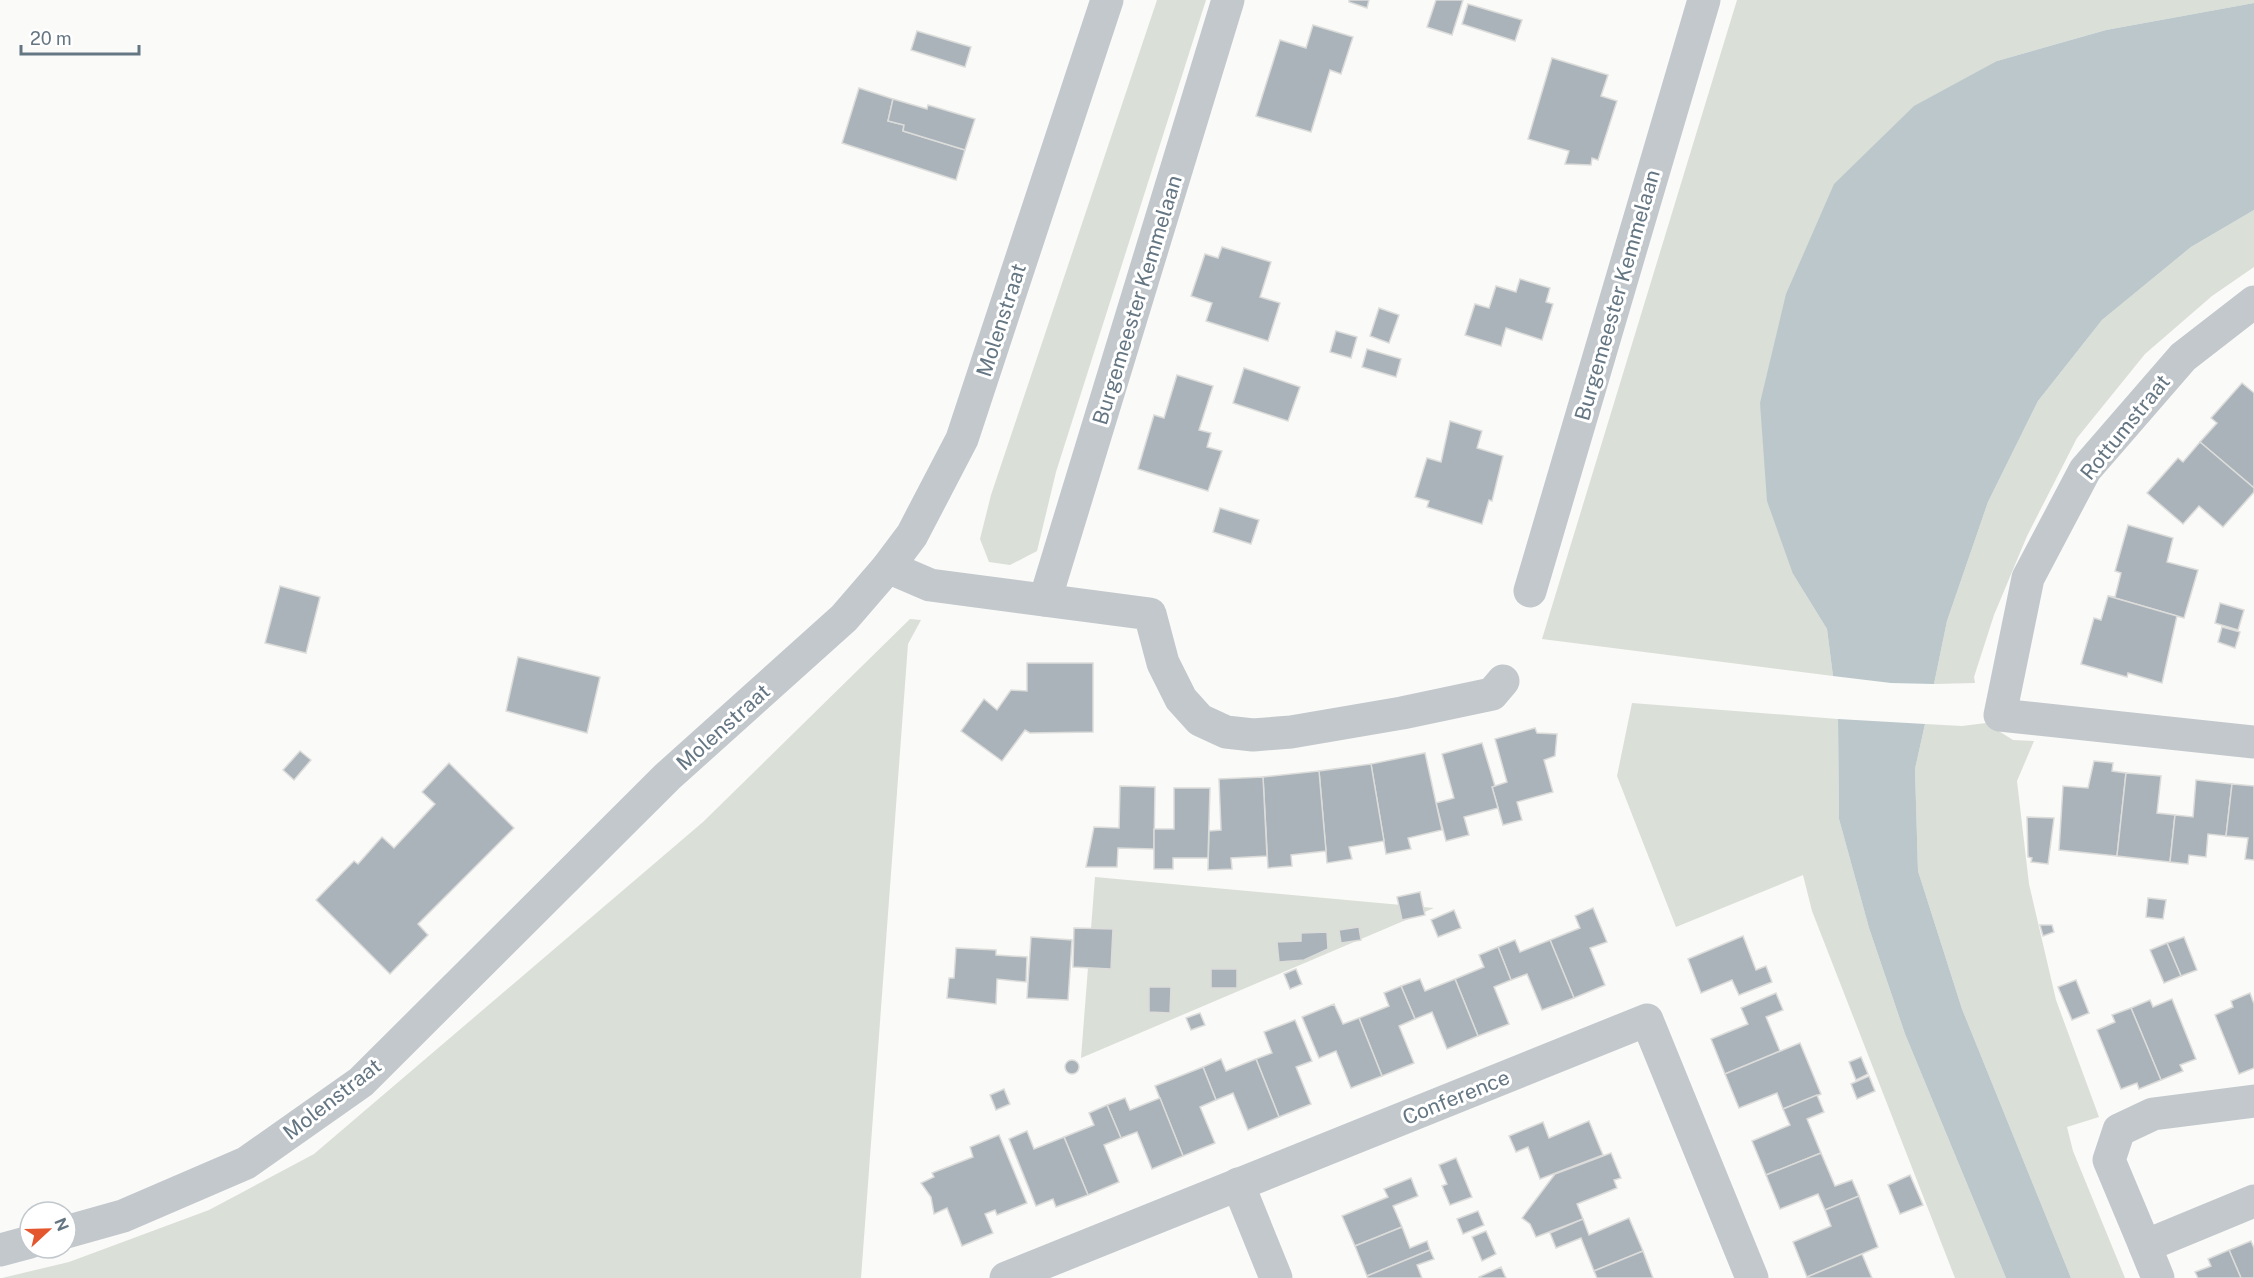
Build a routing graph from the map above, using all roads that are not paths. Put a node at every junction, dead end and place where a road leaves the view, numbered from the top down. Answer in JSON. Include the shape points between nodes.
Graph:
{"nodes":[{"id":1,"x":1107,"y":0,"type":"edge"},
{"id":2,"x":1228,"y":0,"type":"edge"},
{"id":3,"x":1704,"y":0,"type":"edge"},
{"id":4,"x":2254,"y":302,"type":"edge"},
{"id":5,"x":888,"y":567,"type":"junction"},
{"id":6,"x":1530,"y":591,"type":"dead end"},
{"id":7,"x":1045,"y":600,"type":"junction"},
{"id":8,"x":1503,"y":681,"type":"dead end"},
{"id":9,"x":2254,"y":742,"type":"edge"},
{"id":10,"x":2254,"y":1101,"type":"edge"},
{"id":11,"x":1238,"y":1184,"type":"junction"},
{"id":12,"x":2254,"y":1201,"type":"edge"},
{"id":13,"x":78,"y":1229,"type":"edge"},
{"id":14,"x":18,"y":1245,"type":"edge"},
{"id":15,"x":2145,"y":1246,"type":"junction"},
{"id":16,"x":0,"y":1250,"type":"edge"},
{"id":17,"x":1006,"y":1278,"type":"edge"},
{"id":18,"x":1276,"y":1278,"type":"edge"},
{"id":19,"x":1752,"y":1278,"type":"edge"},
{"id":20,"x":2158,"y":1278,"type":"edge"}],
"edges":[{"from":1,"to":5,"type":"street","name":"Molenstraat","via":[[962,439],[912,535]]},
{"from":2,"to":7,"type":"street","name":"Burgemeester Kemmelaan"},
{"from":3,"to":6,"type":"street","name":"Burgemeester Kemmelaan"},
{"from":4,"to":9,"type":"street","name":"Rottumstraat","via":[[2183,357],[2085,470],[2028,578],[2000,715]]},
{"from":5,"to":7,"type":"street","via":[[930,585]]},
{"from":5,"to":13,"type":"street","name":"Molenstraat","via":[[844,618],[668,777],[361,1082],[246,1163],[123,1216]]},
{"from":7,"to":8,"type":"street","via":[[1150,614],[1163,663],[1181,699],[1200,720],[1226,732],[1291,732],[1402,713],[1492,694]]},
{"from":10,"to":15,"type":"street","via":[[2153,1114],[2120,1130],[2109,1160]]},
{"from":11,"to":17,"type":"street","name":"Conference"},
{"from":11,"to":18,"type":"street"},
{"from":11,"to":19,"type":"street","name":"Conference","via":[[1647,1020]]},
{"from":12,"to":15,"type":"street"},
{"from":14,"to":16,"type":"street"},
{"from":15,"to":20,"type":"street"}]}
